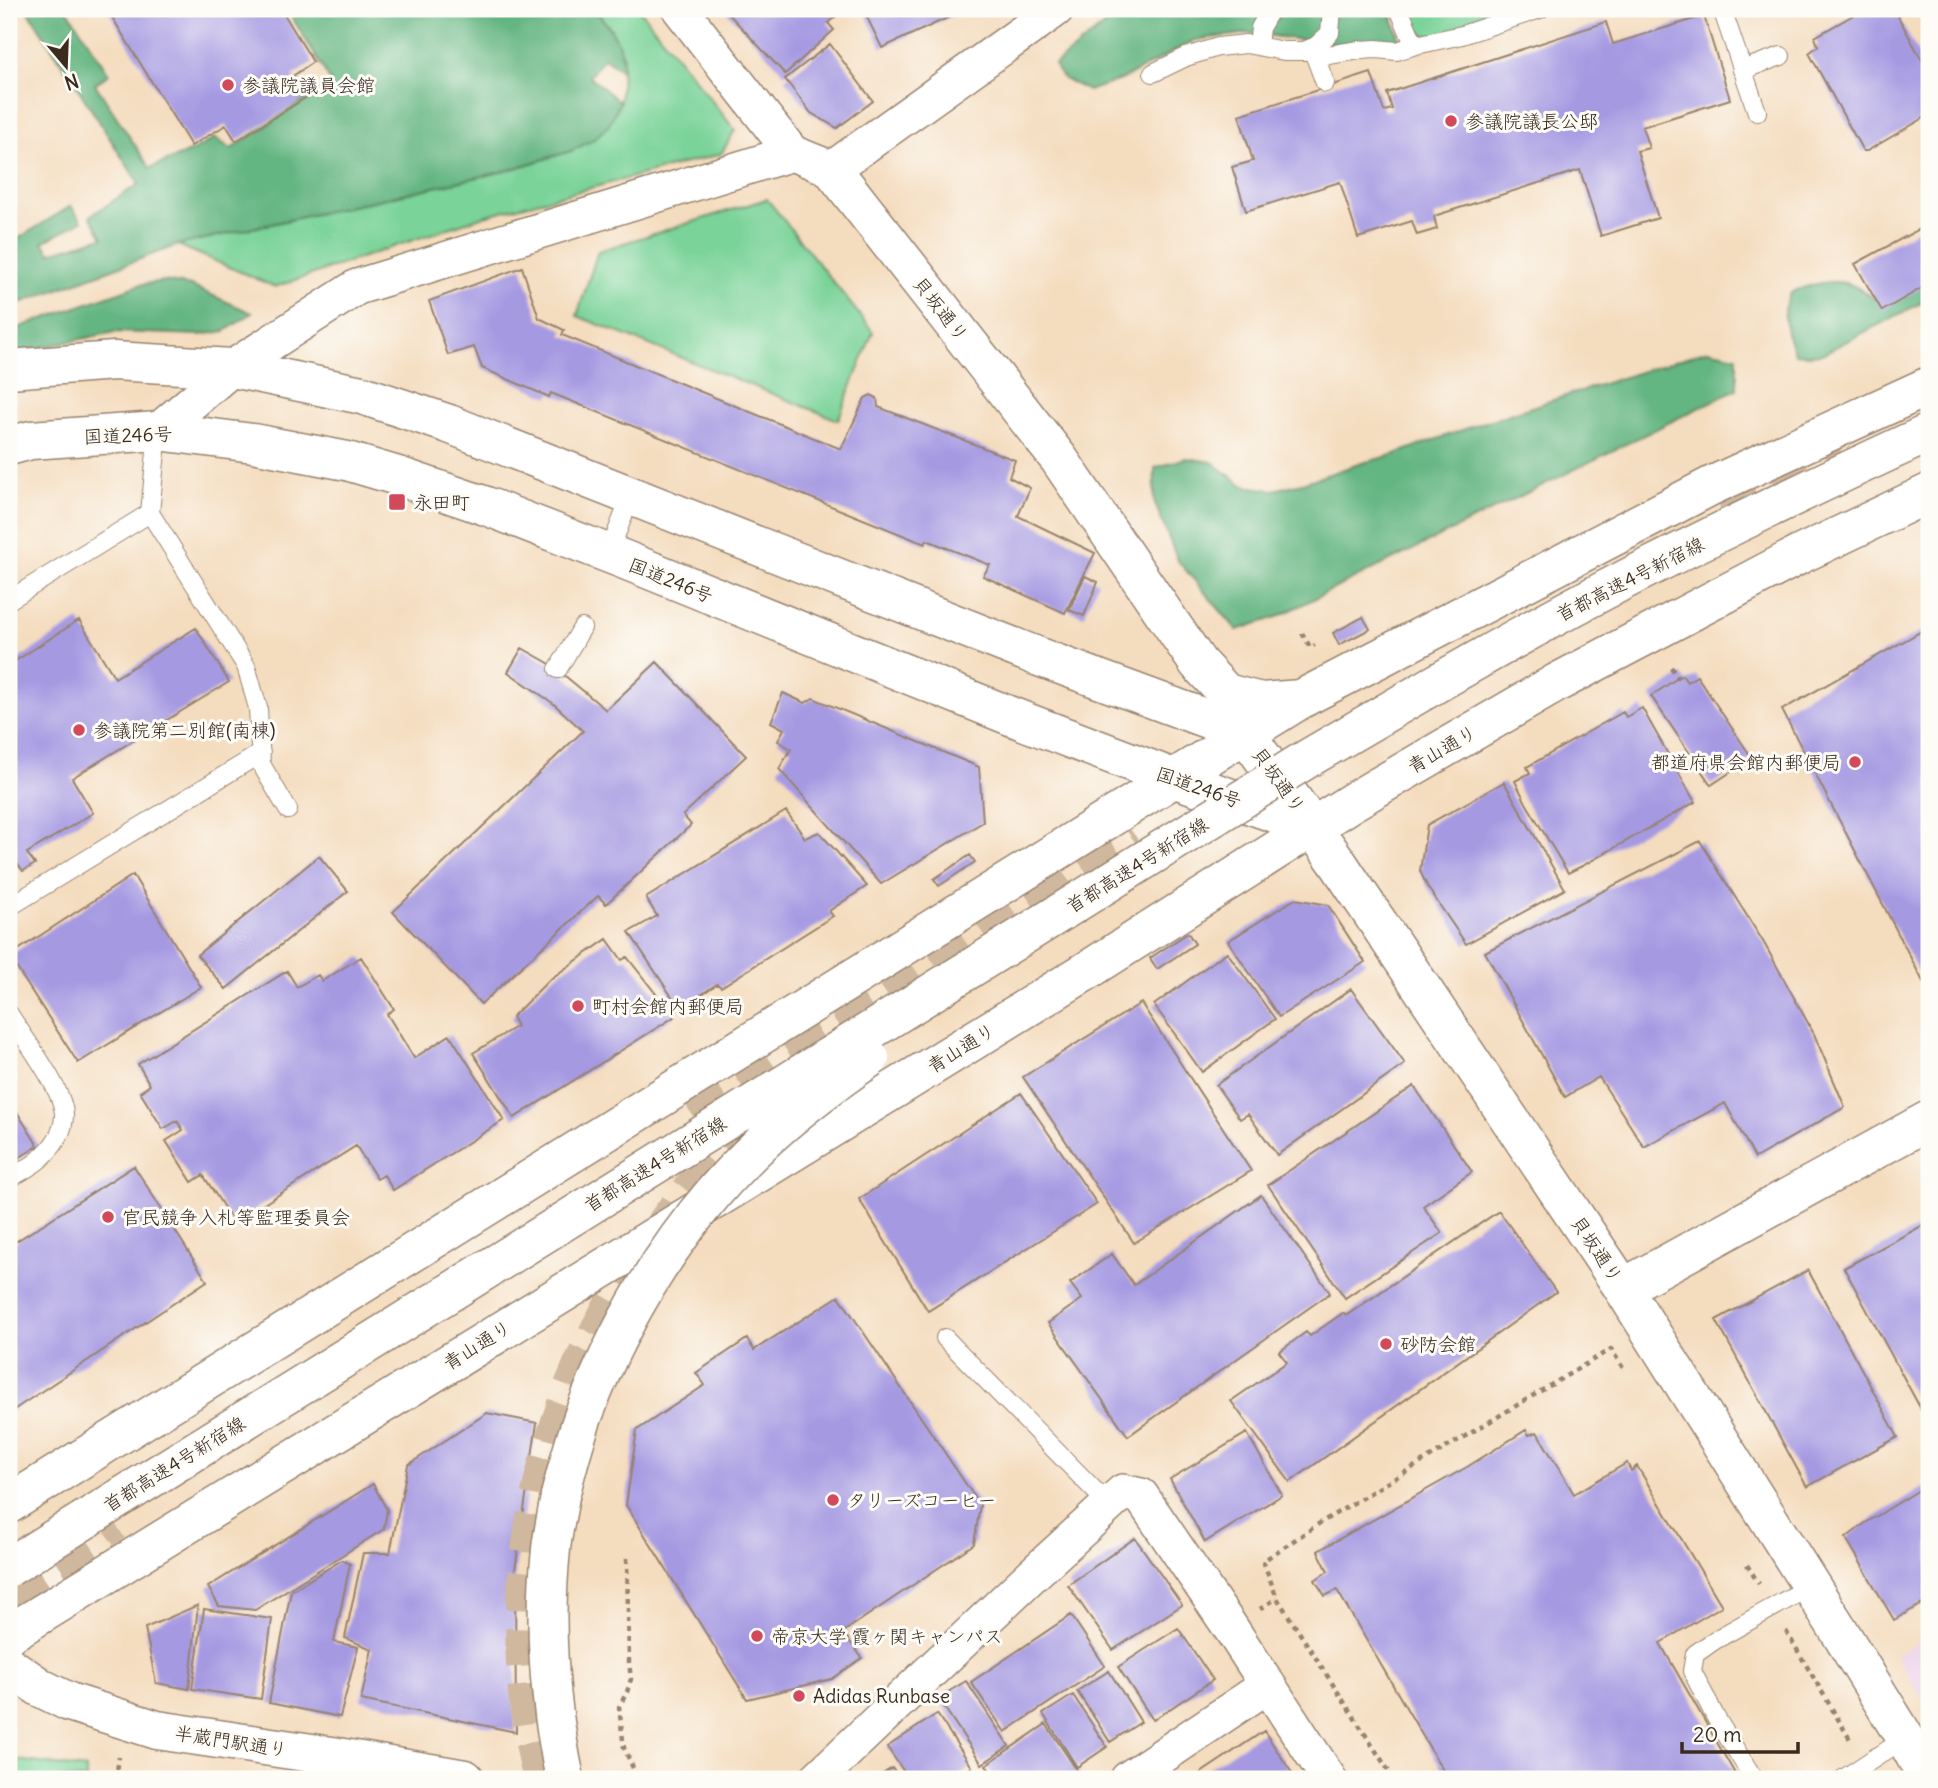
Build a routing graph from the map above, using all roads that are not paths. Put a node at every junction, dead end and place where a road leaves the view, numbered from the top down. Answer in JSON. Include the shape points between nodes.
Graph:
{"nodes":[{"id":1,"x":680,"y":9,"type":"edge"},
{"id":2,"x":1056,"y":9,"type":"edge"},
{"id":3,"x":1271,"y":9,"type":"edge"},
{"id":4,"x":1332,"y":9,"type":"edge"},
{"id":5,"x":1399,"y":9,"type":"edge"},
{"id":6,"x":1540,"y":9,"type":"edge"},
{"id":7,"x":1722,"y":9,"type":"edge"},
{"id":8,"x":1416,"y":45,"type":"junction"},
{"id":9,"x":1258,"y":46,"type":"junction"},
{"id":10,"x":1313,"y":52,"type":"junction"},
{"id":11,"x":1781,"y":56,"type":"dead end"},
{"id":12,"x":1742,"y":70,"type":"junction"},
{"id":13,"x":1153,"y":73,"type":"dead end"},
{"id":14,"x":1325,"y":83,"type":"dead end"},
{"id":15,"x":1757,"y":112,"type":"dead end"},
{"id":16,"x":792,"y":153,"type":"junction"},
{"id":17,"x":832,"y":169,"type":"junction"},
{"id":18,"x":232,"y":368,"type":"junction"},
{"id":19,"x":9,"y":369,"type":"edge"},
{"id":20,"x":1929,"y":386,"type":"edge"},
{"id":21,"x":158,"y":430,"type":"junction"},
{"id":22,"x":1929,"y":433,"type":"edge"},
{"id":23,"x":9,"y":446,"type":"edge"},
{"id":24,"x":1929,"y":493,"type":"edge"},
{"id":25,"x":631,"y":496,"type":"junction"},
{"id":26,"x":150,"y":513,"type":"junction"},
{"id":27,"x":608,"y":555,"type":"junction"},
{"id":28,"x":9,"y":600,"type":"edge"},
{"id":29,"x":582,"y":628,"type":"dead end"},
{"id":30,"x":558,"y":669,"type":"dead end"},
{"id":31,"x":1301,"y":699,"type":"junction"},
{"id":32,"x":1245,"y":733,"type":"junction"},
{"id":33,"x":261,"y":752,"type":"junction"},
{"id":34,"x":1302,"y":762,"type":"junction"},
{"id":35,"x":1173,"y":778,"type":"junction"},
{"id":36,"x":288,"y":810,"type":"dead end"},
{"id":37,"x":1312,"y":826,"type":"junction"},
{"id":38,"x":9,"y":907,"type":"edge"},
{"id":39,"x":9,"y":1014,"type":"edge"},
{"id":40,"x":1929,"y":1120,"type":"edge"},
{"id":41,"x":9,"y":1179,"type":"edge"},
{"id":42,"x":1623,"y":1288,"type":"junction"},
{"id":43,"x":945,"y":1338,"type":"dead end"},
{"id":44,"x":9,"y":1504,"type":"edge"},
{"id":45,"x":1108,"y":1504,"type":"junction"},
{"id":46,"x":9,"y":1566,"type":"edge"},
{"id":47,"x":1811,"y":1586,"type":"junction"},
{"id":48,"x":9,"y":1634,"type":"edge"},
{"id":49,"x":9,"y":1666,"type":"edge"},
{"id":50,"x":1268,"y":1685,"type":"junction"},
{"id":51,"x":1905,"y":1738,"type":"junction"},
{"id":52,"x":465,"y":1779,"type":"edge"},
{"id":53,"x":565,"y":1779,"type":"edge"},
{"id":54,"x":817,"y":1779,"type":"edge"},
{"id":55,"x":1128,"y":1779,"type":"edge"},
{"id":56,"x":1329,"y":1779,"type":"edge"},
{"id":57,"x":1754,"y":1779,"type":"edge"},
{"id":58,"x":1843,"y":1779,"type":"edge"},
{"id":59,"x":1927,"y":1779,"type":"edge"}],
"edges":[{"from":1,"to":16,"type":"street"},
{"from":2,"to":17,"type":"street"},
{"from":3,"to":9,"type":"lane"},
{"from":4,"to":10,"type":"lane","via":[[1330,33]]},
{"from":5,"to":8,"type":"lane"},
{"from":6,"to":8,"type":"lane"},
{"from":7,"to":12,"type":"lane"},
{"from":8,"to":10,"type":"lane","via":[[1397,51]]},
{"from":9,"to":10,"type":"lane"},
{"from":9,"to":13,"type":"lane","via":[[1218,47]]},
{"from":10,"to":14,"type":"lane"},
{"from":11,"to":12,"type":"lane"},
{"from":12,"to":15,"type":"lane"},
{"from":16,"to":17,"type":"street"},
{"from":16,"to":18,"type":"street","via":[[357,287]]},
{"from":17,"to":31,"type":"main road","name":"貝坂通り","via":[[1059,459],[1198,663],[1226,692],[1261,702]]},
{"from":18,"to":19,"type":"main road","via":[[114,361]]},
{"from":18,"to":21,"type":"street"},
{"from":18,"to":25,"type":"main road","via":[[362,395]]},
{"from":20,"to":31,"type":"main road","via":[[1711,486]]},
{"from":21,"to":23,"type":"main road","name":"国道246号","via":[[31,440]]},
{"from":21,"to":26,"type":"lane"},
{"from":21,"to":27,"type":"main road","name":"国道246号","via":[[346,461],[486,506]]},
{"from":22,"to":34,"type":"main road","name":"首都高速4号新宿線","bridge":true,"via":[[1631,577],[1451,674]]},
{"from":24,"to":37,"type":"main road","name":"青山通り","via":[[1801,554],[1558,682]]},
{"from":25,"to":27,"type":"lane"},
{"from":25,"to":32,"type":"main road"},
{"from":26,"to":28,"type":"lane"},
{"from":26,"to":33,"type":"lane","via":[[246,666],[258,708]]},
{"from":27,"to":35,"type":"main road","name":"国道246号"},
{"from":29,"to":30,"type":"lane"},
{"from":31,"to":32,"type":"main road"},
{"from":32,"to":35,"type":"main road"},
{"from":32,"to":37,"type":"main road","name":"貝坂通り"},
{"from":33,"to":36,"type":"lane","via":[[261,764]]},
{"from":33,"to":38,"type":"lane"},
{"from":34,"to":46,"type":"main road","name":"首都高速4号新宿線","bridge":true},
{"from":34,"to":53,"type":"main road","name":"首都高速4号新宿線","bridge":true,"via":[[804,1106],[717,1189],[679,1237],[647,1286],[601,1374],[560,1496],[551,1546],[547,1639],[549,1684]]},
{"from":35,"to":37,"type":"main road","name":"国道246号"},
{"from":35,"to":44,"type":"main road"},
{"from":37,"to":42,"type":"main road","name":"貝坂通り"},
{"from":37,"to":48,"type":"main road","name":"青山通り","via":[[1093,967]]},
{"from":39,"to":41,"type":"lane","via":[[56,1088],[64,1115],[55,1144],[40,1160]]},
{"from":40,"to":42,"type":"main road"},
{"from":42,"to":47,"type":"main road","name":"貝坂通り"},
{"from":43,"to":45,"type":"lane"},
{"from":45,"to":50,"type":"street","via":[[1123,1492],[1140,1496]]},
{"from":45,"to":54,"type":"street"},
{"from":47,"to":51,"type":"main road","name":"貝坂通り"},
{"from":47,"to":57,"type":"lane","via":[[1695,1654],[1692,1671]]},
{"from":49,"to":52,"type":"main road","name":"半蔵門駅通り","via":[[69,1702],[157,1730]]},
{"from":50,"to":55,"type":"street"},
{"from":50,"to":56,"type":"street"},
{"from":51,"to":58,"type":"lane"},
{"from":51,"to":59,"type":"main road","name":"貝坂通り"}]}
